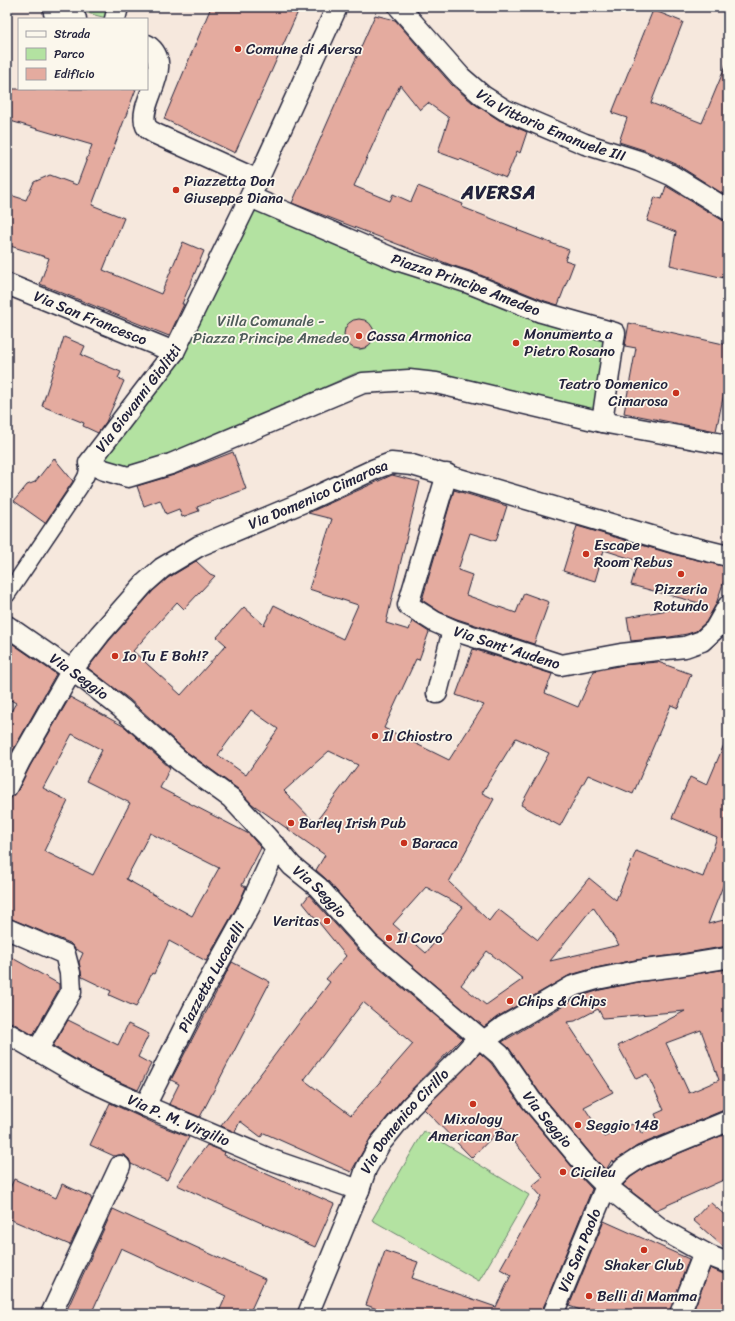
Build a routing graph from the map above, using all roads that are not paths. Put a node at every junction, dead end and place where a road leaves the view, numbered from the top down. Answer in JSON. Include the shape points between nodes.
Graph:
{"nodes":[{"id":1,"x":56,"y":7,"type":"edge"},
{"id":2,"x":118,"y":7,"type":"edge"},
{"id":3,"x":337,"y":7,"type":"edge"},
{"id":4,"x":399,"y":7,"type":"edge"},
{"id":5,"x":72,"y":18,"type":"edge"},
{"id":6,"x":115,"y":18,"type":"edge"},
{"id":7,"x":148,"y":46,"type":"edge"},
{"id":8,"x":254,"y":188,"type":"junction"},
{"id":9,"x":728,"y":210,"type":"edge"},
{"id":10,"x":7,"y":284,"type":"edge"},
{"id":11,"x":174,"y":352,"type":"junction"},
{"id":12,"x":602,"y":422,"type":"junction"},
{"id":13,"x":728,"y":445,"type":"edge"},
{"id":14,"x":89,"y":463,"type":"junction"},
{"id":15,"x":447,"y":474,"type":"junction"},
{"id":16,"x":728,"y":556,"type":"edge"},
{"id":17,"x":7,"y":595,"type":"edge"},
{"id":18,"x":728,"y":606,"type":"edge"},
{"id":19,"x":453,"y":630,"type":"junction"},
{"id":20,"x":10,"y":634,"type":"edge"},
{"id":21,"x":72,"y":670,"type":"junction"},
{"id":22,"x":437,"y":693,"type":"dead end"},
{"id":23,"x":7,"y":787,"type":"edge"},
{"id":24,"x":277,"y":848,"type":"junction"},
{"id":25,"x":7,"y":929,"type":"edge"},
{"id":26,"x":728,"y":957,"type":"edge"},
{"id":27,"x":7,"y":1033,"type":"edge"},
{"id":28,"x":481,"y":1040,"type":"junction"},
{"id":29,"x":37,"y":1051,"type":"junction"},
{"id":30,"x":145,"y":1106,"type":"junction"},
{"id":31,"x":728,"y":1121,"type":"edge"},
{"id":32,"x":120,"y":1166,"type":"dead end"},
{"id":33,"x":606,"y":1186,"type":"junction"},
{"id":34,"x":359,"y":1190,"type":"junction"},
{"id":35,"x":704,"y":1253,"type":"junction"},
{"id":36,"x":728,"y":1263,"type":"edge"},
{"id":37,"x":51,"y":1314,"type":"edge"},
{"id":38,"x":308,"y":1314,"type":"edge"},
{"id":39,"x":554,"y":1314,"type":"edge"},
{"id":40,"x":680,"y":1314,"type":"edge"}],
"edges":[{"from":1,"to":5,"type":"street","via":[[54,13]]},
{"from":2,"to":6,"type":"street"},
{"from":3,"to":8,"type":"street","name":"Via Giovanni Giolitti"},
{"from":4,"to":9,"type":"street","name":"Via Vittorio Emanuele III","via":[[461,77],[499,106],[585,144],[639,161],[670,175]]},
{"from":7,"to":8,"type":"street","via":[[155,53],[158,65],[145,113],[146,126],[150,131]]},
{"from":8,"to":11,"type":"street","name":"Via Giovanni Giolitti"},
{"from":8,"to":12,"type":"street","name":"Piazza Principe Amedeo","via":[[397,260],[469,283],[541,312],[615,334]]},
{"from":10,"to":11,"type":"street","name":"Via San Francesco"},
{"from":11,"to":14,"type":"street","name":"Via Giovanni Giolitti"},
{"from":12,"to":13,"type":"street"},
{"from":12,"to":14,"type":"street","via":[[436,383],[409,380],[363,383],[172,464],[139,474],[128,477]]},
{"from":14,"to":17,"type":"street","via":[[80,487]]},
{"from":15,"to":16,"type":"street","name":"Via Domenico Cimarosa","via":[[675,543]]},
{"from":15,"to":19,"type":"street","name":"Via Sant'Audeno","via":[[408,605]]},
{"from":15,"to":21,"type":"street","name":"Via Domenico Cimarosa","via":[[412,465],[391,463],[199,546],[162,568],[145,583]]},
{"from":18,"to":19,"type":"street","name":"Via Sant'Audeno","via":[[714,629],[702,642],[685,647],[620,654],[561,665]]},
{"from":19,"to":22,"type":"street"},
{"from":20,"to":21,"type":"street","name":"Via Seggio"},
{"from":21,"to":23,"type":"street","name":"Via Domenico Cimarosa"},
{"from":21,"to":24,"type":"street","name":"Via Seggio","via":[[121,708],[180,761],[231,798]]},
{"from":24,"to":28,"type":"street","name":"Via Seggio","via":[[292,866],[318,887],[369,944]]},
{"from":24,"to":30,"type":"street","name":"Piazzetta Lucarelli","via":[[249,908],[198,1000]]},
{"from":25,"to":29,"type":"street","via":[[65,954],[70,973],[70,992]]},
{"from":26,"to":28,"type":"street","name":"Via Domenico Cirillo","via":[[637,971],[572,986]]},
{"from":27,"to":29,"type":"street","name":"Via P. M. Virgilio"},
{"from":28,"to":33,"type":"street","name":"Via Seggio","via":[[500,1056],[531,1100]]},
{"from":28,"to":34,"type":"street","name":"Via Domenico Cirillo","via":[[411,1106],[380,1144],[366,1169]]},
{"from":29,"to":30,"type":"street","name":"Via P. M. Virgilio","via":[[90,1081]]},
{"from":30,"to":34,"type":"street","name":"Via P. M. Virgilio","via":[[272,1160]]},
{"from":31,"to":33,"type":"street","via":[[641,1157],[624,1168]]},
{"from":32,"to":37,"type":"street"},
{"from":33,"to":35,"type":"street","name":"Via Seggio","via":[[661,1229]]},
{"from":33,"to":39,"type":"street","name":"Via San Paolo"},
{"from":34,"to":38,"type":"street","name":"Via Domenico Cirillo"},
{"from":35,"to":36,"type":"street","name":"Via Seggio"},
{"from":35,"to":40,"type":"street"}]}
